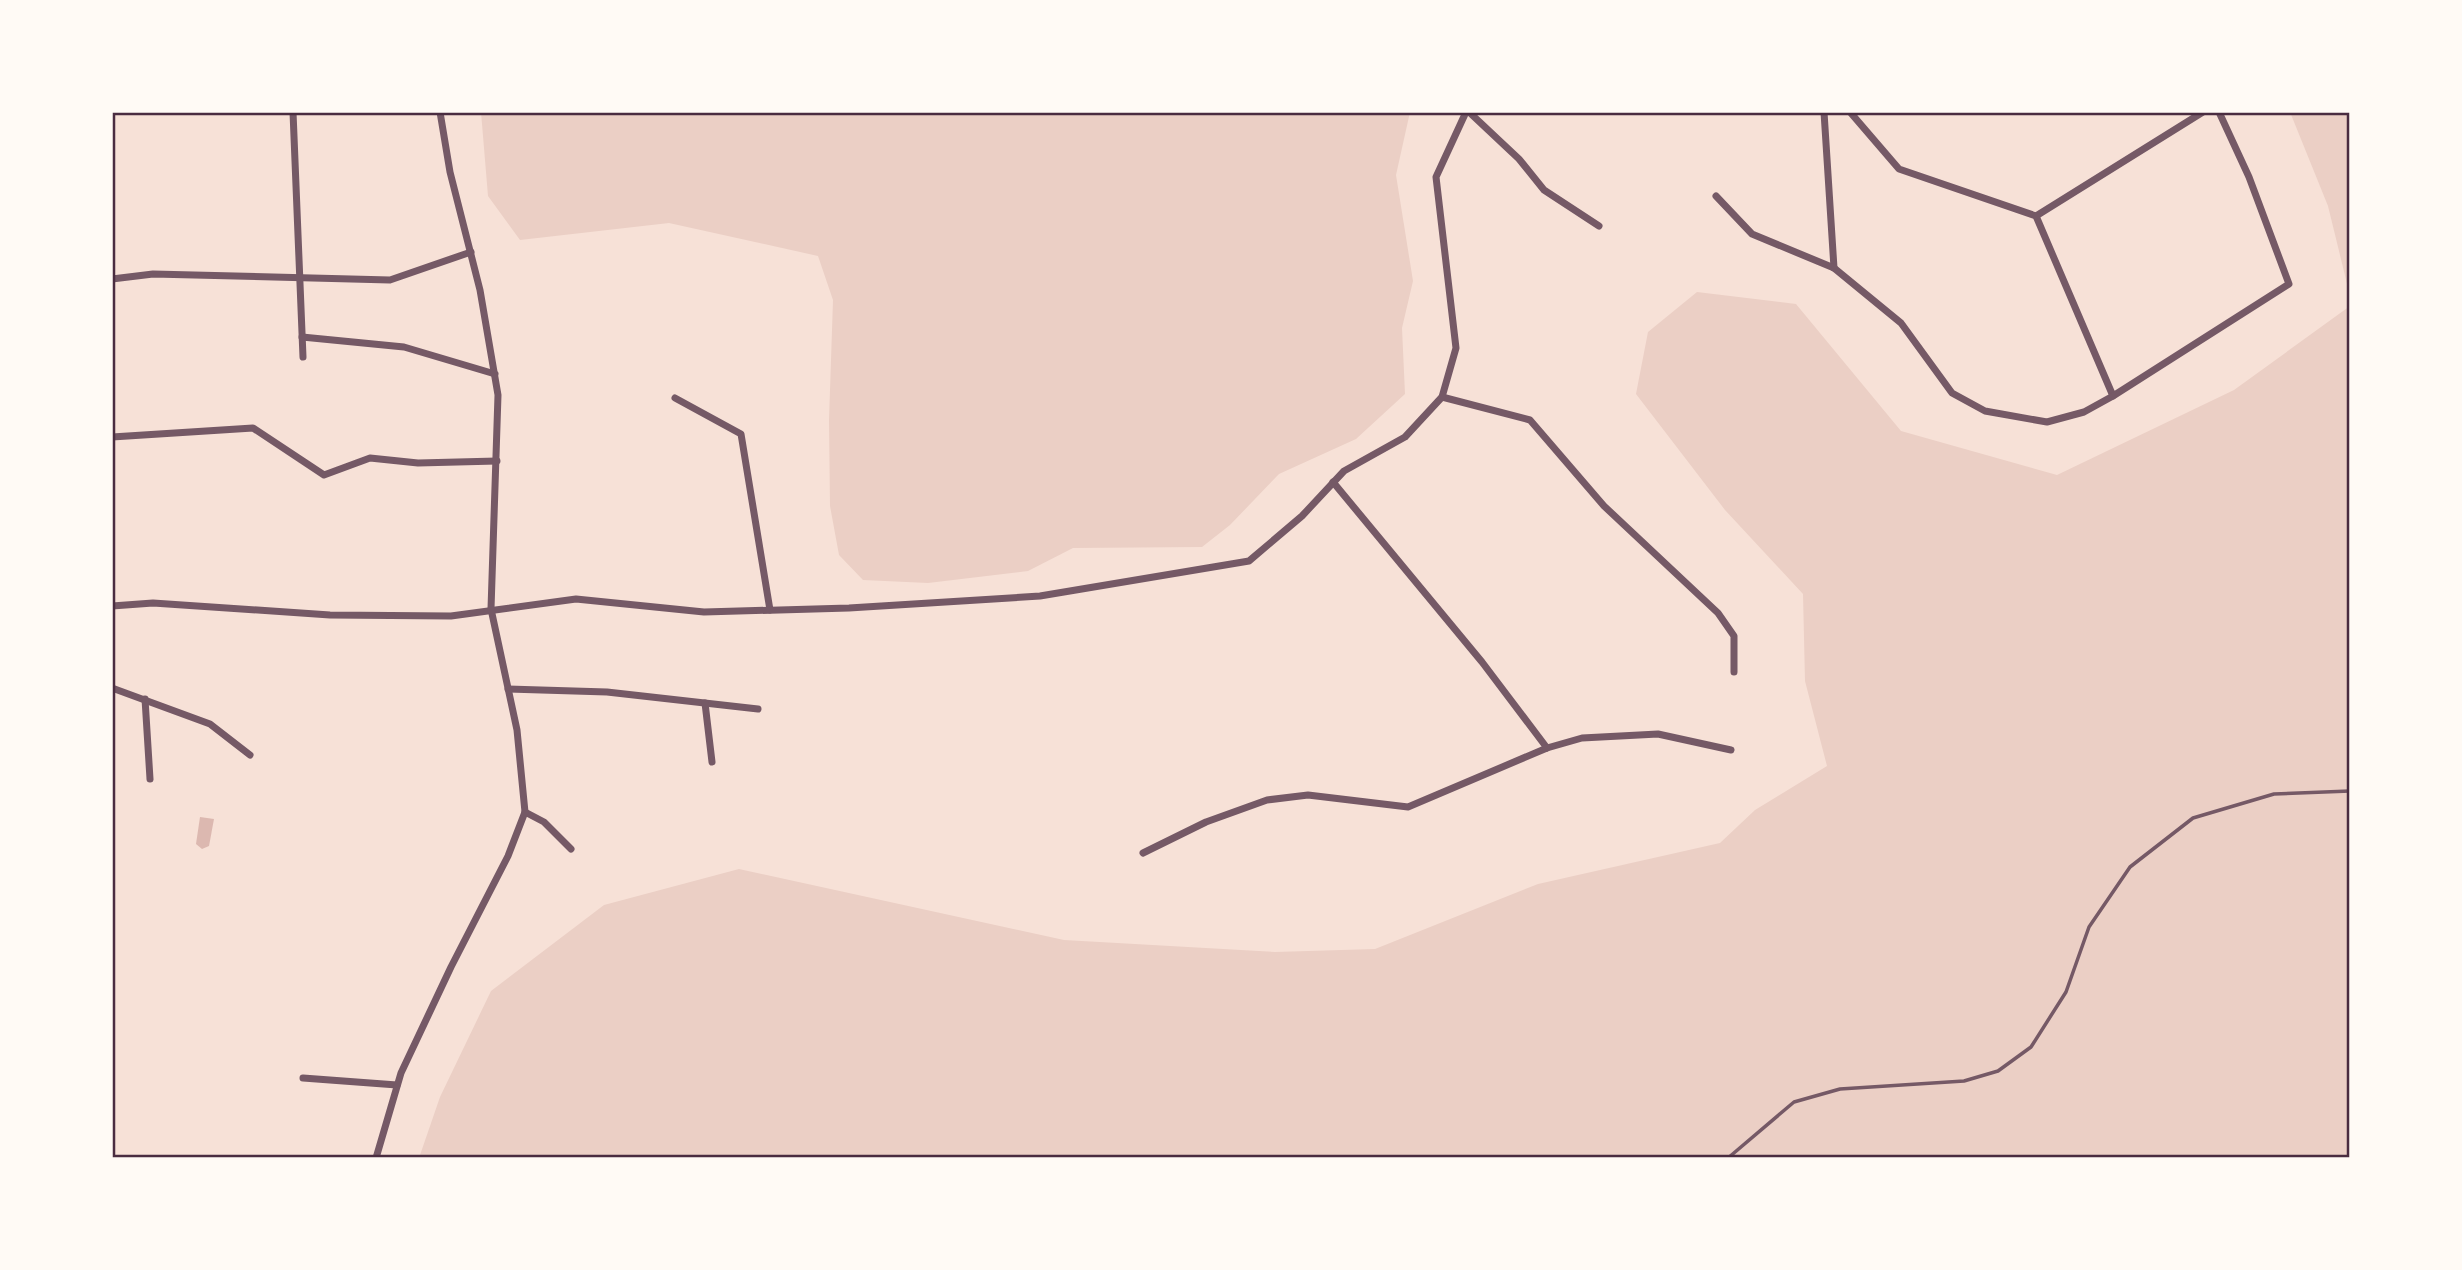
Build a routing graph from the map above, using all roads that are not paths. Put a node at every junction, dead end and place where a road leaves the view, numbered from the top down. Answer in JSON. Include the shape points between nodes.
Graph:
{"nodes":[{"id":1,"x":293,"y":112,"type":"edge"},
{"id":2,"x":440,"y":112,"type":"edge"},
{"id":3,"x":1468,"y":112,"type":"edge"},
{"id":4,"x":1824,"y":112,"type":"edge"},
{"id":5,"x":1850,"y":112,"type":"edge"},
{"id":6,"x":2203,"y":112,"type":"edge"},
{"id":7,"x":2219,"y":112,"type":"edge"},
{"id":8,"x":1716,"y":196,"type":"dead end"},
{"id":9,"x":2036,"y":216,"type":"junction"},
{"id":10,"x":1599,"y":226,"type":"dead end"},
{"id":11,"x":471,"y":252,"type":"junction"},
{"id":12,"x":1834,"y":268,"type":"junction"},
{"id":13,"x":300,"y":276,"type":"junction"},
{"id":14,"x":112,"y":279,"type":"edge"},
{"id":15,"x":302,"y":337,"type":"junction"},
{"id":16,"x":303,"y":358,"type":"dead end"},
{"id":17,"x":495,"y":374,"type":"junction"},
{"id":18,"x":2113,"y":396,"type":"junction"},
{"id":19,"x":1442,"y":397,"type":"junction"},
{"id":20,"x":676,"y":398,"type":"dead end"},
{"id":21,"x":112,"y":437,"type":"edge"},
{"id":22,"x":498,"y":461,"type":"junction"},
{"id":23,"x":1333,"y":482,"type":"junction"},
{"id":24,"x":112,"y":606,"type":"edge"},
{"id":25,"x":491,"y":609,"type":"junction"},
{"id":26,"x":770,"y":610,"type":"junction"},
{"id":27,"x":1734,"y":672,"type":"dead end"},
{"id":28,"x":112,"y":688,"type":"edge"},
{"id":29,"x":508,"y":689,"type":"junction"},
{"id":30,"x":145,"y":699,"type":"junction"},
{"id":31,"x":705,"y":703,"type":"junction"},
{"id":32,"x":758,"y":709,"type":"dead end"},
{"id":33,"x":1547,"y":748,"type":"junction"},
{"id":34,"x":1731,"y":750,"type":"dead end"},
{"id":35,"x":250,"y":755,"type":"dead end"},
{"id":36,"x":712,"y":762,"type":"dead end"},
{"id":37,"x":150,"y":779,"type":"dead end"},
{"id":38,"x":2350,"y":790,"type":"edge"},
{"id":39,"x":525,"y":812,"type":"junction"},
{"id":40,"x":571,"y":849,"type":"dead end"},
{"id":41,"x":1143,"y":853,"type":"dead end"},
{"id":42,"x":303,"y":1078,"type":"dead end"},
{"id":43,"x":397,"y":1085,"type":"junction"},
{"id":44,"x":376,"y":1158,"type":"edge"},
{"id":45,"x":1728,"y":1158,"type":"edge"}],
"edges":[{"from":1,"to":13,"type":"street"},
{"from":2,"to":11,"type":"street"},
{"from":3,"to":10,"type":"street","via":[[1519,159],[1544,190]]},
{"from":3,"to":19,"type":"street","via":[[1436,177],[1456,348]]},
{"from":4,"to":12,"type":"street"},
{"from":5,"to":9,"type":"street","via":[[1899,169]]},
{"from":6,"to":9,"type":"street"},
{"from":7,"to":18,"type":"street","via":[[2289,284]]},
{"from":8,"to":12,"type":"street","via":[[1752,234]]},
{"from":9,"to":18,"type":"street"},
{"from":11,"to":13,"type":"street","via":[[390,279]]},
{"from":11,"to":17,"type":"street"},
{"from":12,"to":18,"type":"street","via":[[1901,324],[1952,393],[1985,411],[2047,422],[2084,412]]},
{"from":13,"to":14,"type":"street","via":[[153,274]]},
{"from":13,"to":15,"type":"street"},
{"from":15,"to":16,"type":"street"},
{"from":15,"to":17,"type":"street","via":[[404,347]]},
{"from":17,"to":22,"type":"street"},
{"from":19,"to":23,"type":"street","via":[[1405,437]]},
{"from":19,"to":27,"type":"street","via":[[1530,420],[1605,506],[1718,613],[1734,636]]},
{"from":20,"to":26,"type":"street","via":[[740,434]]},
{"from":21,"to":22,"type":"street","via":[[253,428],[324,475],[370,457],[418,463]]},
{"from":22,"to":25,"type":"street"},
{"from":23,"to":26,"type":"street","via":[[1302,516],[1249,561],[1040,596]]},
{"from":23,"to":33,"type":"street"},
{"from":24,"to":25,"type":"street","via":[[153,603],[330,615],[451,616]]},
{"from":25,"to":26,"type":"street","via":[[576,599],[704,612]]},
{"from":25,"to":29,"type":"street"},
{"from":28,"to":30,"type":"street"},
{"from":29,"to":31,"type":"street","via":[[607,692]]},
{"from":29,"to":39,"type":"street"},
{"from":30,"to":35,"type":"street","via":[[210,724]]},
{"from":30,"to":37,"type":"street"},
{"from":31,"to":32,"type":"street"},
{"from":31,"to":36,"type":"street"},
{"from":33,"to":34,"type":"street","via":[[1582,738],[1658,734]]},
{"from":33,"to":41,"type":"street","via":[[1408,807],[1308,795],[1267,800],[1206,822]]},
{"from":38,"to":45,"type":"lane","via":[[2274,794],[2193,818],[2130,867],[2089,927],[2066,992],[2031,1047],[1998,1071],[1964,1081],[1840,1089],[1794,1102]]},
{"from":39,"to":40,"type":"street","via":[[544,822]]},
{"from":39,"to":43,"type":"street"},
{"from":42,"to":43,"type":"street"},
{"from":43,"to":44,"type":"street"}]}
